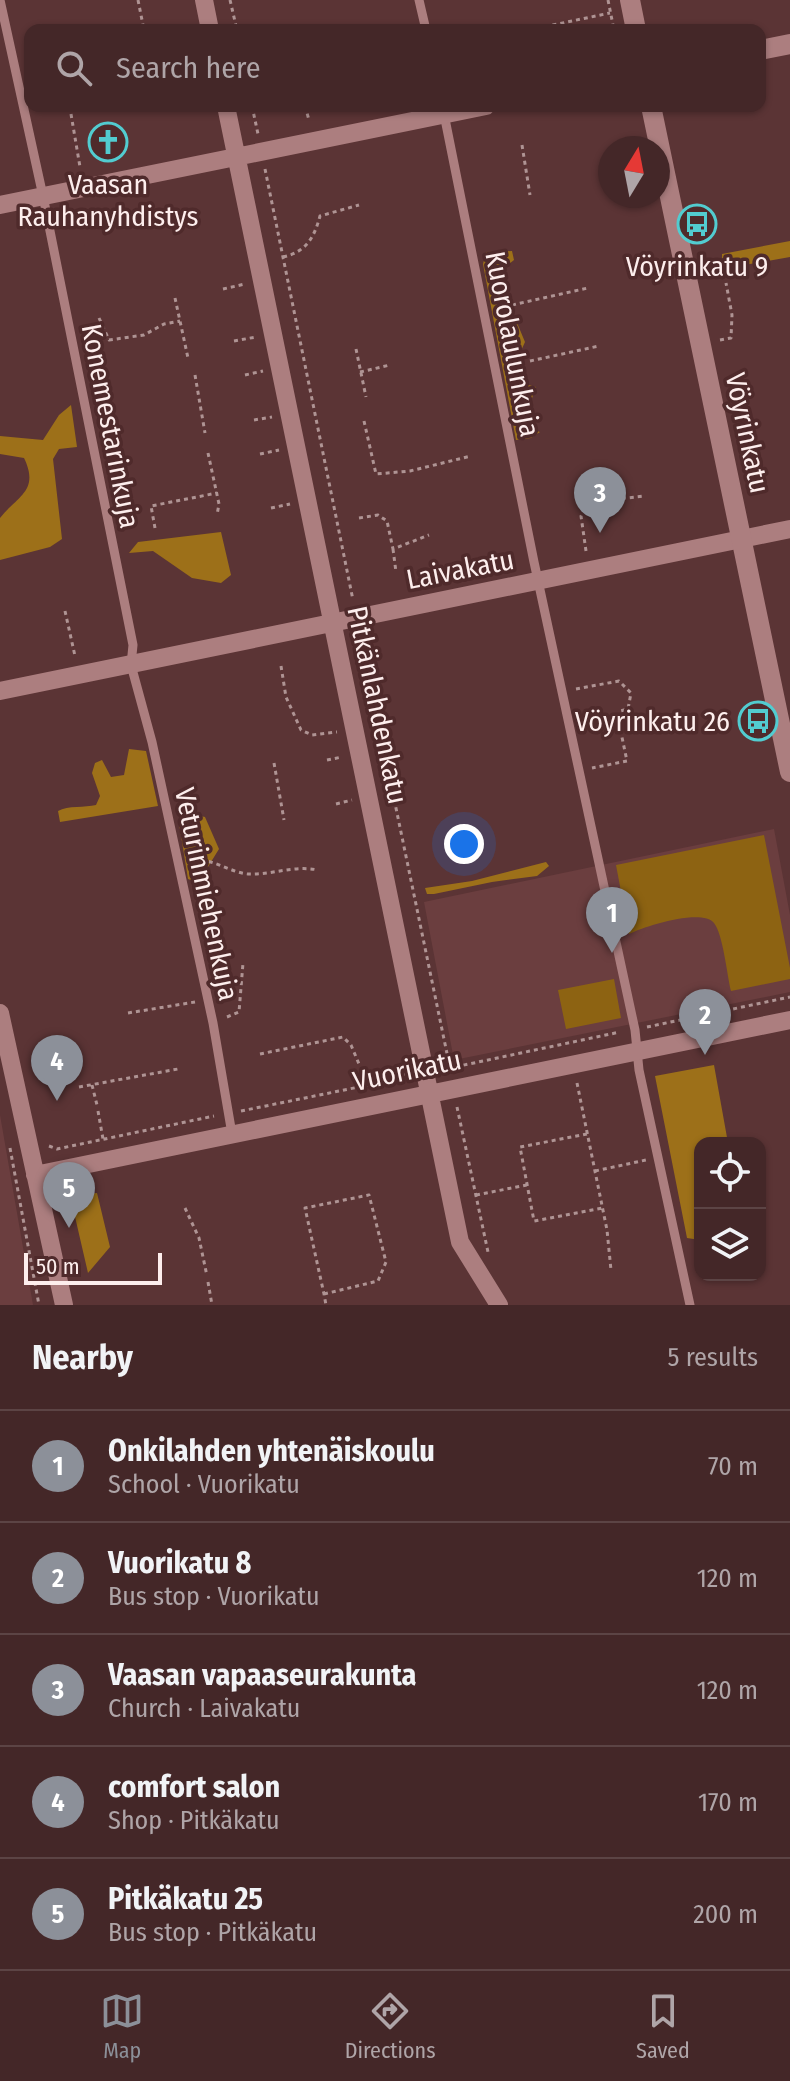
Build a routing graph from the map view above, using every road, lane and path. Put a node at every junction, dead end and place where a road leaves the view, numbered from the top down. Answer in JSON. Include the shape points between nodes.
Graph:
{"nodes":[{"id":1,"x":0,"y":0,"type":"edge"},
{"id":2,"x":138,"y":0,"type":"edge"},
{"id":3,"x":204,"y":0,"type":"edge"},
{"id":4,"x":230,"y":0,"type":"edge"},
{"id":5,"x":419,"y":0,"type":"edge"},
{"id":6,"x":608,"y":0,"type":"edge"},
{"id":7,"x":630,"y":0,"type":"edge"},
{"id":8,"x":610,"y":13,"type":"junction"},
{"id":9,"x":143,"y":24,"type":"edge"},
{"id":10,"x":209,"y":24,"type":"edge"},
{"id":11,"x":236,"y":24,"type":"edge"},
{"id":12,"x":425,"y":24,"type":"edge"},
{"id":13,"x":558,"y":24,"type":"edge"},
{"id":14,"x":613,"y":24,"type":"edge"},
{"id":15,"x":635,"y":24,"type":"edge"},
{"id":16,"x":790,"y":44,"type":"edge"},
{"id":17,"x":766,"y":49,"type":"edge"},
{"id":18,"x":24,"y":109,"type":"edge"},
{"id":19,"x":25,"y":112,"type":"edge"},
{"id":20,"x":227,"y":112,"type":"edge"},
{"id":21,"x":253,"y":112,"type":"edge"},
{"id":22,"x":307,"y":112,"type":"edge"},
{"id":23,"x":434,"y":112,"type":"edge"},
{"id":24,"x":443,"y":112,"type":"edge"},
{"id":25,"x":652,"y":112,"type":"edge"},
{"id":26,"x":71,"y":114,"type":"dead end"},
{"id":27,"x":309,"y":120,"type":"dead end"},
{"id":28,"x":522,"y":145,"type":"dead end"},
{"id":29,"x":261,"y":151,"type":"junction"},
{"id":30,"x":236,"y":156,"type":"junction"},
{"id":31,"x":80,"y":167,"type":"dead end"},
{"id":32,"x":530,"y":195,"type":"dead end"},
{"id":33,"x":43,"y":196,"type":"junction"},
{"id":34,"x":0,"y":205,"type":"edge"},
{"id":35,"x":359,"y":205,"type":"dead end"},
{"id":36,"x":283,"y":257,"type":"junction"},
{"id":37,"x":249,"y":283,"type":"dead end"},
{"id":38,"x":726,"y":283,"type":"dead end"},
{"id":39,"x":588,"y":288,"type":"dead end"},
{"id":40,"x":223,"y":289,"type":"dead end"},
{"id":41,"x":175,"y":298,"type":"dead end"},
{"id":42,"x":512,"y":305,"type":"dead end"},
{"id":43,"x":99,"y":318,"type":"dead end"},
{"id":44,"x":180,"y":321,"type":"junction"},
{"id":45,"x":259,"y":336,"type":"dead end"},
{"id":46,"x":720,"y":340,"type":"dead end"},
{"id":47,"x":234,"y":341,"type":"dead end"},
{"id":48,"x":599,"y":346,"type":"dead end"},
{"id":49,"x":356,"y":349,"type":"dead end"},
{"id":50,"x":188,"y":358,"type":"dead end"},
{"id":51,"x":530,"y":361,"type":"dead end"},
{"id":52,"x":390,"y":365,"type":"dead end"},
{"id":53,"x":266,"y":371,"type":"dead end"},
{"id":54,"x":360,"y":372,"type":"junction"},
{"id":55,"x":195,"y":375,"type":"dead end"},
{"id":56,"x":245,"y":375,"type":"dead end"},
{"id":57,"x":366,"y":397,"type":"dead end"},
{"id":58,"x":276,"y":416,"type":"dead end"},
{"id":59,"x":254,"y":420,"type":"dead end"},
{"id":60,"x":364,"y":421,"type":"dead end"},
{"id":61,"x":205,"y":433,"type":"dead end"},
{"id":62,"x":283,"y":449,"type":"dead end"},
{"id":63,"x":208,"y":453,"type":"dead end"},
{"id":64,"x":260,"y":454,"type":"dead end"},
{"id":65,"x":471,"y":456,"type":"dead end"},
{"id":66,"x":587,"y":482,"type":"dead end"},
{"id":67,"x":217,"y":493,"type":"junction"},
{"id":68,"x":645,"y":496,"type":"dead end"},
{"id":69,"x":590,"y":502,"type":"junction"},
{"id":70,"x":293,"y":503,"type":"dead end"},
{"id":71,"x":271,"y":508,"type":"dead end"},
{"id":72,"x":217,"y":515,"type":"dead end"},
{"id":73,"x":359,"y":518,"type":"dead end"},
{"id":74,"x":155,"y":528,"type":"dead end"},
{"id":75,"x":790,"y":529,"type":"edge"},
{"id":76,"x":429,"y":535,"type":"dead end"},
{"id":77,"x":742,"y":539,"type":"junction"},
{"id":78,"x":393,"y":549,"type":"junction"},
{"id":79,"x":586,"y":551,"type":"dead end"},
{"id":80,"x":396,"y":572,"type":"dead end"},
{"id":81,"x":540,"y":582,"type":"junction"},
{"id":82,"x":65,"y":611,"type":"dead end"},
{"id":83,"x":357,"y":618,"type":"junction"},
{"id":84,"x":332,"y":623,"type":"junction"},
{"id":85,"x":75,"y":656,"type":"dead end"},
{"id":86,"x":131,"y":665,"type":"junction"},
{"id":87,"x":281,"y":666,"type":"dead end"},
{"id":88,"x":0,"y":691,"type":"edge"},
{"id":89,"x":564,"y":691,"type":"junction"},
{"id":90,"x":341,"y":731,"type":"dead end"},
{"id":91,"x":346,"y":756,"type":"dead end"},
{"id":92,"x":327,"y":760,"type":"dead end"},
{"id":93,"x":274,"y":763,"type":"dead end"},
{"id":94,"x":580,"y":770,"type":"junction"},
{"id":95,"x":790,"y":772,"type":"edge"},
{"id":96,"x":355,"y":800,"type":"dead end"},
{"id":97,"x":336,"y":804,"type":"dead end"},
{"id":98,"x":284,"y":820,"type":"dead end"},
{"id":99,"x":177,"y":862,"type":"junction"},
{"id":100,"x":318,"y":870,"type":"dead end"},
{"id":101,"x":243,"y":963,"type":"dead end"},
{"id":102,"x":207,"y":999,"type":"junction"},
{"id":103,"x":0,"y":1013,"type":"edge"},
{"id":104,"x":128,"y":1013,"type":"dead end"},
{"id":105,"x":790,"y":1020,"type":"edge"},
{"id":106,"x":213,"y":1023,"type":"junction"},
{"id":107,"x":637,"y":1051,"type":"junction"},
{"id":108,"x":260,"y":1054,"type":"dead end"},
{"id":109,"x":359,"y":1064,"type":"dead end"},
{"id":110,"x":450,"y":1068,"type":"dead end"},
{"id":111,"x":178,"y":1069,"type":"dead end"},
{"id":112,"x":363,"y":1074,"type":"dead end"},
{"id":113,"x":577,"y":1083,"type":"dead end"},
{"id":114,"x":92,"y":1085,"type":"junction"},
{"id":115,"x":366,"y":1085,"type":"dead end"},
{"id":116,"x":79,"y":1087,"type":"dead end"},
{"id":117,"x":429,"y":1094,"type":"junction"},
{"id":118,"x":97,"y":1105,"type":"dead end"},
{"id":119,"x":457,"y":1107,"type":"dead end"},
{"id":120,"x":98,"y":1111,"type":"dead end"},
{"id":121,"x":232,"y":1134,"type":"junction"},
{"id":122,"x":587,"y":1134,"type":"junction"},
{"id":123,"x":103,"y":1139,"type":"dead end"},
{"id":124,"x":658,"y":1158,"type":"junction"},
{"id":125,"x":595,"y":1171,"type":"junction"},
{"id":126,"x":35,"y":1175,"type":"junction"},
{"id":127,"x":527,"y":1185,"type":"junction"},
{"id":128,"x":476,"y":1195,"type":"junction"},
{"id":129,"x":185,"y":1208,"type":"dead end"},
{"id":130,"x":603,"y":1208,"type":"junction"},
{"id":131,"x":489,"y":1253,"type":"dead end"},
{"id":132,"x":611,"y":1270,"type":"dead end"},
{"id":133,"x":207,"y":1276,"type":"dead end"},
{"id":134,"x":208,"y":1282,"type":"dead end"},
{"id":135,"x":324,"y":1294,"type":"junction"},
{"id":136,"x":64,"y":1305,"type":"edge"},
{"id":137,"x":212,"y":1305,"type":"edge"},
{"id":138,"x":326,"y":1305,"type":"edge"},
{"id":139,"x":499,"y":1305,"type":"edge"},
{"id":140,"x":690,"y":1305,"type":"edge"}],
"edges":[{"from":1,"to":18,"type":"lane","name":"Konemestarinkuja"},
{"from":2,"to":9,"type":"path"},
{"from":3,"to":10,"type":"street"},
{"from":4,"to":11,"type":"path"},
{"from":5,"to":12,"type":"lane"},
{"from":6,"to":8,"type":"path"},
{"from":7,"to":15,"type":"main road"},
{"from":8,"to":13,"type":"path"},
{"from":8,"to":14,"type":"path"},
{"from":16,"to":17,"type":"main road"},
{"from":19,"to":33,"type":"lane","name":"Konemestarinkuja"},
{"from":20,"to":30,"type":"street","name":"Pitkänlahdenkatu"},
{"from":21,"to":29,"type":"path"},
{"from":22,"to":27,"type":"path"},
{"from":23,"to":29,"type":"street"},
{"from":24,"to":81,"type":"lane","name":"Kuorolaulunkuja"},
{"from":25,"to":77,"type":"main road","name":"Vöyrinkatu"},
{"from":26,"to":31,"type":"path"},
{"from":28,"to":32,"type":"path"},
{"from":29,"to":30,"type":"street"},
{"from":29,"to":36,"type":"path"},
{"from":30,"to":33,"type":"street"},
{"from":30,"to":84,"type":"street","name":"Pitkänlahdenkatu"},
{"from":33,"to":34,"type":"street"},
{"from":33,"to":86,"type":"lane","name":"Konemestarinkuja","via":[[133,645]]},
{"from":35,"to":36,"type":"path","via":[[320,216],[307,247]]},
{"from":36,"to":83,"type":"path"},
{"from":37,"to":40,"type":"path"},
{"from":38,"to":46,"type":"path","via":[[731,338]]},
{"from":39,"to":42,"type":"path"},
{"from":41,"to":44,"type":"path"},
{"from":43,"to":44,"type":"path","via":[[109,340],[144,335]]},
{"from":44,"to":50,"type":"path"},
{"from":45,"to":47,"type":"path"},
{"from":48,"to":51,"type":"path"},
{"from":49,"to":54,"type":"path"},
{"from":52,"to":54,"type":"path"},
{"from":53,"to":56,"type":"path"},
{"from":54,"to":57,"type":"path"},
{"from":55,"to":61,"type":"path"},
{"from":58,"to":59,"type":"path"},
{"from":60,"to":65,"type":"path","via":[[376,474]]},
{"from":62,"to":64,"type":"path"},
{"from":63,"to":67,"type":"path"},
{"from":66,"to":69,"type":"path"},
{"from":67,"to":72,"type":"path"},
{"from":67,"to":74,"type":"path","via":[[151,506]]},
{"from":68,"to":69,"type":"path"},
{"from":69,"to":79,"type":"path","via":[[581,516]]},
{"from":70,"to":71,"type":"path"},
{"from":73,"to":78,"type":"path","via":[[378,515],[387,521]]},
{"from":75,"to":77,"type":"street","name":"Laivakatu"},
{"from":76,"to":78,"type":"path"},
{"from":77,"to":81,"type":"street","name":"Laivakatu"},
{"from":77,"to":95,"type":"main road","name":"Vöyrinkatu"},
{"from":78,"to":80,"type":"path"},
{"from":81,"to":83,"type":"street","name":"Laivakatu"},
{"from":81,"to":89,"type":"lane","name":"Kuorolaulunkuja"},
{"from":82,"to":85,"type":"path"},
{"from":83,"to":84,"type":"street","name":"Laivakatu"},
{"from":83,"to":110,"type":"path"},
{"from":84,"to":86,"type":"street","name":"Laivakatu"},
{"from":84,"to":117,"type":"street","name":"Pitkänlahdenkatu"},
{"from":86,"to":88,"type":"street","name":"Laivakatu"},
{"from":86,"to":99,"type":"lane","name":"Veturinmiehenkuja"},
{"from":87,"to":90,"type":"path","via":[[286,697],[301,730],[312,735]]},
{"from":89,"to":94,"type":"lane","name":"Kuorolaulunkuja"},
{"from":89,"to":94,"type":"path","via":[[619,681],[631,693],[628,709],[620,711],[627,761]]},
{"from":91,"to":92,"type":"path"},
{"from":93,"to":98,"type":"path"},
{"from":94,"to":107,"type":"lane","name":"Kuorolaulunkuja"},
{"from":96,"to":97,"type":"path"},
{"from":99,"to":100,"type":"path","via":[[202,859],[252,874]]},
{"from":99,"to":102,"type":"lane","name":"Veturinmiehenkuja"},
{"from":101,"to":106,"type":"path","via":[[239,1012]]},
{"from":102,"to":104,"type":"path"},
{"from":102,"to":106,"type":"lane","name":"Veturinmiehenkuja"},
{"from":103,"to":126,"type":"street"},
{"from":105,"to":107,"type":"street","name":"Vuorikatu"},
{"from":106,"to":121,"type":"lane","name":"Veturinmiehenkuja"},
{"from":107,"to":117,"type":"street","name":"Vuorikatu"},
{"from":107,"to":124,"type":"lane","name":"Kuorolaulunkuja"},
{"from":108,"to":109,"type":"path","via":[[343,1037]]},
{"from":111,"to":114,"type":"path"},
{"from":112,"to":115,"type":"path"},
{"from":113,"to":122,"type":"path"},
{"from":114,"to":116,"type":"path"},
{"from":114,"to":118,"type":"path"},
{"from":117,"to":121,"type":"street","name":"Vuorikatu"},
{"from":117,"to":139,"type":"street","name":"Pitkänlahdenkatu","via":[[460,1242]]},
{"from":119,"to":128,"type":"path"},
{"from":120,"to":123,"type":"path"},
{"from":121,"to":126,"type":"street","name":"Vuorikatu"},
{"from":122,"to":125,"type":"path"},
{"from":122,"to":127,"type":"path","via":[[520,1147]]},
{"from":124,"to":125,"type":"path"},
{"from":124,"to":140,"type":"lane","name":"Kuorolaulunkuja"},
{"from":125,"to":130,"type":"path"},
{"from":126,"to":136,"type":"street"},
{"from":127,"to":128,"type":"path"},
{"from":127,"to":130,"type":"path","via":[[534,1221]]},
{"from":128,"to":131,"type":"path"},
{"from":129,"to":133,"type":"path","via":[[199,1238]]},
{"from":130,"to":132,"type":"path"},
{"from":134,"to":137,"type":"path"},
{"from":135,"to":135,"type":"path","via":[[305,1208],[369,1195],[386,1262],[378,1281]]},
{"from":135,"to":138,"type":"path"}]}
